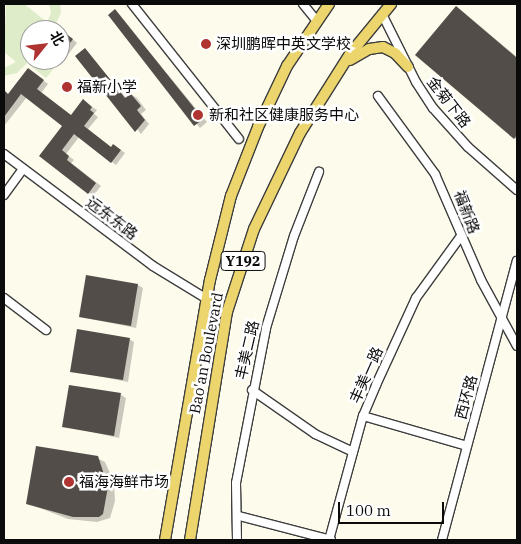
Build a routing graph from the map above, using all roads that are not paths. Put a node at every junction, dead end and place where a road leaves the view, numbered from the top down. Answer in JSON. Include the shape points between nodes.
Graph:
{"nodes":[{"id":1,"x":132,"y":4,"type":"edge"},
{"id":2,"x":303,"y":4,"type":"edge"},
{"id":3,"x":330,"y":4,"type":"edge"},
{"id":4,"x":391,"y":4,"type":"edge"},
{"id":5,"x":382,"y":14,"type":"junction"},
{"id":6,"x":317,"y":20,"type":"junction"},
{"id":7,"x":345,"y":63,"type":"junction"},
{"id":8,"x":408,"y":67,"type":"junction"},
{"id":9,"x":378,"y":96,"type":"dead end"},
{"id":10,"x":239,"y":139,"type":"dead end"},
{"id":11,"x":4,"y":154,"type":"edge"},
{"id":12,"x":23,"y":169,"type":"junction"},
{"id":13,"x":319,"y":172,"type":"dead end"},
{"id":14,"x":517,"y":190,"type":"edge"},
{"id":15,"x":4,"y":195,"type":"edge"},
{"id":16,"x":461,"y":236,"type":"junction"},
{"id":17,"x":517,"y":261,"type":"edge"},
{"id":18,"x":4,"y":298,"type":"edge"},
{"id":19,"x":206,"y":299,"type":"junction"},
{"id":20,"x":502,"y":314,"type":"junction"},
{"id":21,"x":46,"y":330,"type":"dead end"},
{"id":22,"x":517,"y":346,"type":"edge"},
{"id":23,"x":252,"y":390,"type":"junction"},
{"id":24,"x":362,"y":416,"type":"junction"},
{"id":25,"x":467,"y":446,"type":"junction"},
{"id":26,"x":353,"y":452,"type":"junction"},
{"id":27,"x":239,"y":516,"type":"junction"},
{"id":28,"x":165,"y":540,"type":"edge"},
{"id":29,"x":190,"y":540,"type":"edge"},
{"id":30,"x":237,"y":540,"type":"edge"},
{"id":31,"x":330,"y":540,"type":"edge"},
{"id":32,"x":442,"y":540,"type":"edge"}],
"edges":[{"from":1,"to":10,"type":"street"},
{"from":2,"to":6,"type":"street"},
{"from":3,"to":6,"type":"main road","name":"Bao'an Boulevard","number":"Y192"},
{"from":4,"to":5,"type":"main road","name":"Bao'an Boulevard"},
{"from":5,"to":7,"type":"main road","name":"Bao'an Boulevard","number":"Y192"},
{"from":5,"to":8,"type":"street","name":"金菊下路"},
{"from":6,"to":19,"type":"main road","name":"Bao'an Boulevard","number":"Y192","via":[[287,66],[240,170]]},
{"from":7,"to":8,"type":"main road","via":[[369,48],[383,47],[395,53]]},
{"from":7,"to":29,"type":"main road","name":"Bao'an Boulevard","number":"Y192","via":[[283,163],[240,267],[219,356]]},
{"from":8,"to":14,"type":"street","name":"金菊下路","via":[[425,96],[450,127]]},
{"from":9,"to":16,"type":"street","name":"福新路","via":[[435,174]]},
{"from":11,"to":12,"type":"street","name":"远东东路"},
{"from":12,"to":15,"type":"street"},
{"from":12,"to":19,"type":"street","name":"远东东路","via":[[153,266]]},
{"from":13,"to":23,"type":"street","name":"丰美二路","via":[[291,245],[266,328]]},
{"from":16,"to":20,"type":"street","name":"福新路","via":[[481,280]]},
{"from":16,"to":24,"type":"street","name":"丰美一路","via":[[416,298]]},
{"from":17,"to":20,"type":"street","name":"西环路"},
{"from":18,"to":21,"type":"street"},
{"from":19,"to":28,"type":"main road","name":"Bao'an Boulevard","number":"Y192"},
{"from":20,"to":22,"type":"street","name":"福新路"},
{"from":20,"to":25,"type":"street","name":"西环路"},
{"from":23,"to":26,"type":"street","via":[[315,434]]},
{"from":23,"to":27,"type":"street","name":"丰美二路","via":[[236,483]]},
{"from":24,"to":25,"type":"street"},
{"from":24,"to":26,"type":"street","name":"丰美一路"},
{"from":25,"to":32,"type":"street","name":"西环路"},
{"from":26,"to":31,"type":"street","name":"丰美一路"},
{"from":27,"to":30,"type":"street","name":"丰美二路"},
{"from":27,"to":31,"type":"street"}]}
